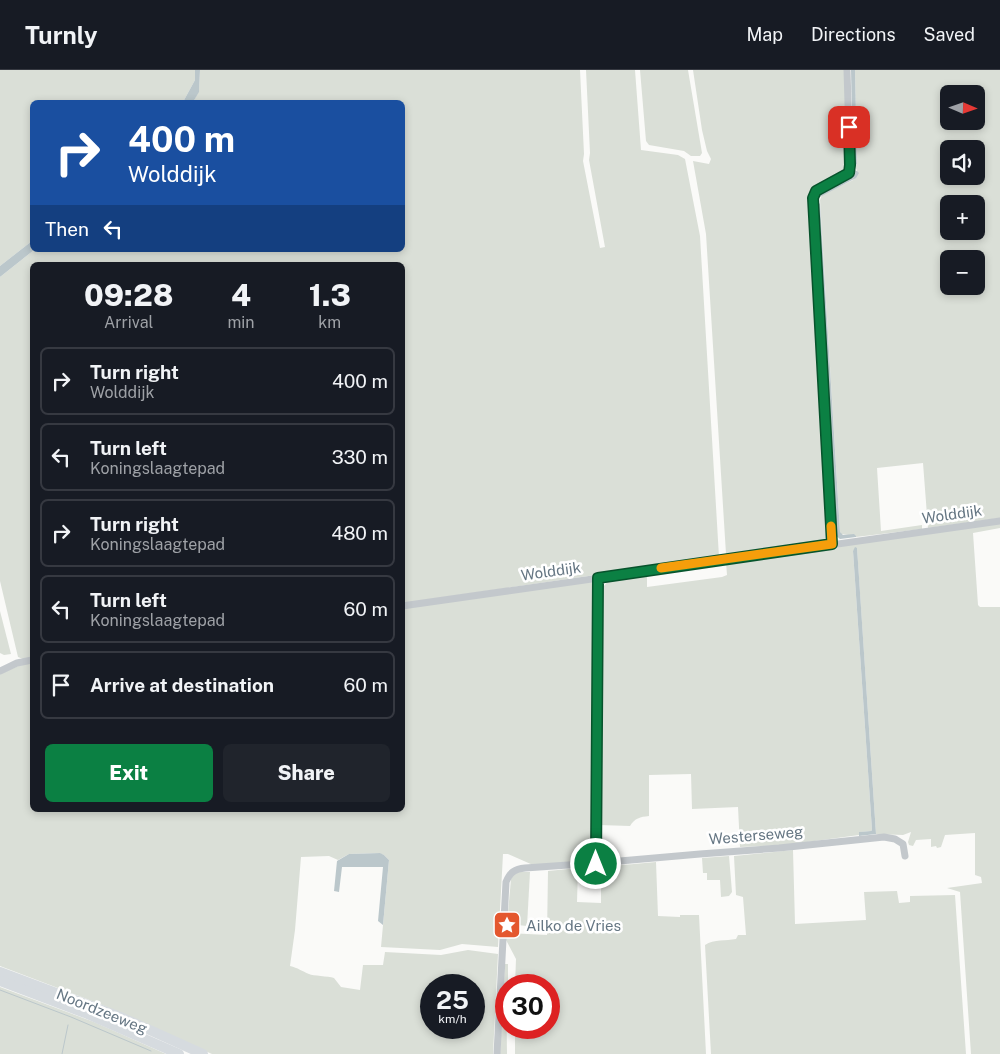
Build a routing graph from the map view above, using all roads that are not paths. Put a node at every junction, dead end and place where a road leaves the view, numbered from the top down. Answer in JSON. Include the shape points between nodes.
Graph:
{"nodes":[{"id":1,"x":847,"y":70,"type":"edge"},
{"id":2,"x":1000,"y":521,"type":"edge"},
{"id":3,"x":832,"y":544,"type":"junction"},
{"id":4,"x":598,"y":578,"type":"junction"},
{"id":5,"x":405,"y":606,"type":"edge"},
{"id":6,"x":30,"y":660,"type":"edge"},
{"id":7,"x":0,"y":671,"type":"edge"},
{"id":8,"x":905,"y":856,"type":"dead end"},
{"id":9,"x":596,"y":864,"type":"junction"},
{"id":10,"x":0,"y":972,"type":"edge"},
{"id":11,"x":0,"y":981,"type":"edge"},
{"id":12,"x":179,"y":1054,"type":"edge"},
{"id":13,"x":203,"y":1054,"type":"edge"},
{"id":14,"x":497,"y":1054,"type":"edge"}],
"edges":[{"from":1,"to":3,"type":"street","via":[[850,170],[816,191],[813,198]]},
{"from":2,"to":3,"type":"street","name":"Wolddijk"},
{"from":3,"to":4,"type":"street","name":"Wolddijk"},
{"from":4,"to":5,"type":"street","name":"Wolddijk"},
{"from":4,"to":9,"type":"street"},
{"from":6,"to":7,"type":"street"},
{"from":8,"to":9,"type":"street","name":"Westerseweg","via":[[903,844],[884,837]]},
{"from":9,"to":14,"type":"street","name":"Westerseweg","via":[[520,868],[508,878]]},
{"from":10,"to":13,"type":"highway","name":"Noordzeeweg","via":[[123,1018]]},
{"from":11,"to":12,"type":"highway","name":"Noordzeeweg","via":[[85,1012]]}]}
